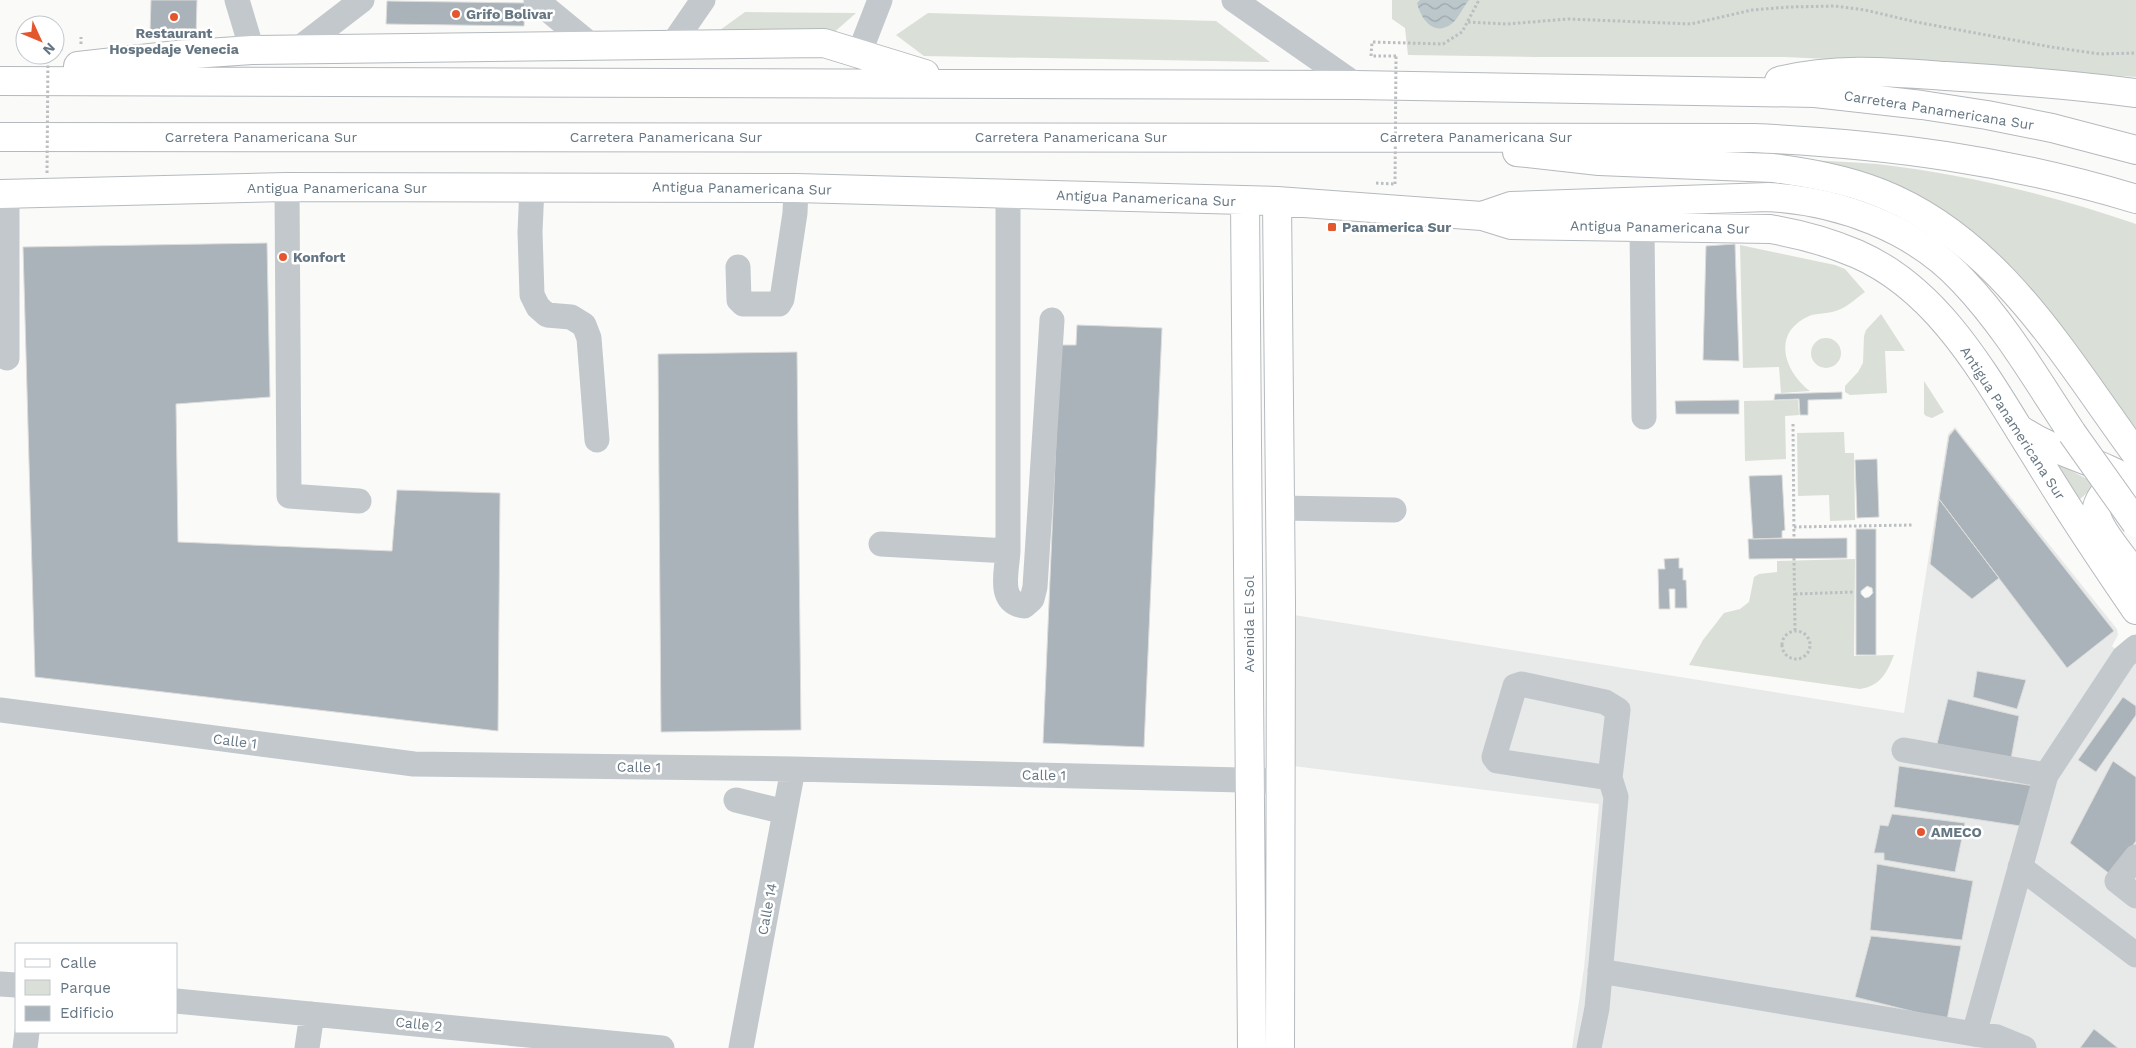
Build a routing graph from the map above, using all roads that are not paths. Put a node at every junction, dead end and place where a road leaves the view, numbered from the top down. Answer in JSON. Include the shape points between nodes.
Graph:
{"nodes":[{"id":1,"x":237,"y":0,"type":"edge"},
{"id":2,"x":362,"y":0,"type":"edge"},
{"id":3,"x":536,"y":0,"type":"edge"},
{"id":4,"x":703,"y":0,"type":"edge"},
{"id":5,"x":880,"y":0,"type":"edge"},
{"id":6,"x":1234,"y":0,"type":"edge"},
{"id":7,"x":672,"y":45,"type":"junction"},
{"id":8,"x":592,"y":46,"type":"junction"},
{"id":9,"x":252,"y":50,"type":"junction"},
{"id":10,"x":298,"y":50,"type":"junction"},
{"id":11,"x":859,"y":54,"type":"junction"},
{"id":12,"x":0,"y":74,"type":"edge"},
{"id":13,"x":0,"y":81,"type":"edge"},
{"id":14,"x":952,"y":83,"type":"junction"},
{"id":15,"x":1356,"y":85,"type":"junction"},
{"id":16,"x":1744,"y":91,"type":"junction"},
{"id":17,"x":2136,"y":93,"type":"edge"},
{"id":18,"x":0,"y":137,"type":"edge"},
{"id":19,"x":1444,"y":137,"type":"junction"},
{"id":20,"x":2136,"y":150,"type":"edge"},
{"id":21,"x":287,"y":187,"type":"junction"},
{"id":22,"x":532,"y":187,"type":"junction"},
{"id":23,"x":796,"y":188,"type":"junction"},
{"id":24,"x":4,"y":194,"type":"edge"},
{"id":25,"x":1008,"y":194,"type":"junction"},
{"id":26,"x":2136,"y":199,"type":"edge"},
{"id":27,"x":1245,"y":200,"type":"junction"},
{"id":28,"x":1277,"y":201,"type":"junction"},
{"id":29,"x":1482,"y":216,"type":"junction"},
{"id":30,"x":1642,"y":227,"type":"junction"},
{"id":31,"x":738,"y":267,"type":"dead end"},
{"id":32,"x":1052,"y":320,"type":"dead end"},
{"id":33,"x":7,"y":358,"type":"dead end"},
{"id":34,"x":1644,"y":417,"type":"dead end"},
{"id":35,"x":2017,"y":427,"type":"junction"},
{"id":36,"x":597,"y":440,"type":"dead end"},
{"id":37,"x":2136,"y":454,"type":"edge"},
{"id":38,"x":2136,"y":486,"type":"edge"},
{"id":39,"x":359,"y":501,"type":"dead end"},
{"id":40,"x":1280,"y":508,"type":"junction"},
{"id":41,"x":1394,"y":510,"type":"dead end"},
{"id":42,"x":2136,"y":523,"type":"edge"},
{"id":43,"x":881,"y":544,"type":"dead end"},
{"id":44,"x":1008,"y":551,"type":"junction"},
{"id":45,"x":2136,"y":575,"type":"edge"},
{"id":46,"x":2136,"y":610,"type":"edge"},
{"id":47,"x":2136,"y":647,"type":"edge"},
{"id":48,"x":0,"y":710,"type":"edge"},
{"id":49,"x":1904,"y":750,"type":"dead end"},
{"id":50,"x":793,"y":769,"type":"junction"},
{"id":51,"x":2046,"y":775,"type":"junction"},
{"id":52,"x":1610,"y":778,"type":"junction"},
{"id":53,"x":1250,"y":780,"type":"junction"},
{"id":54,"x":1281,"y":781,"type":"junction"},
{"id":55,"x":736,"y":800,"type":"dead end"},
{"id":56,"x":785,"y":812,"type":"junction"},
{"id":57,"x":2136,"y":857,"type":"edge"},
{"id":58,"x":2020,"y":867,"type":"junction"},
{"id":59,"x":2136,"y":896,"type":"edge"},
{"id":60,"x":2136,"y":955,"type":"edge"},
{"id":61,"x":1600,"y":971,"type":"junction"},
{"id":62,"x":0,"y":984,"type":"edge"},
{"id":63,"x":15,"y":985,"type":"edge"},
{"id":64,"x":178,"y":1001,"type":"edge"},
{"id":65,"x":312,"y":1014,"type":"junction"},
{"id":66,"x":27,"y":1033,"type":"edge"},
{"id":67,"x":1974,"y":1034,"type":"junction"},
{"id":68,"x":25,"y":1048,"type":"edge"},
{"id":69,"x":307,"y":1048,"type":"edge"},
{"id":70,"x":662,"y":1048,"type":"edge"},
{"id":71,"x":741,"y":1048,"type":"edge"},
{"id":72,"x":1252,"y":1048,"type":"edge"},
{"id":73,"x":1280,"y":1048,"type":"edge"},
{"id":74,"x":1592,"y":1048,"type":"edge"},
{"id":75,"x":2024,"y":1048,"type":"edge"}],
"edges":[{"from":1,"to":9,"type":"street"},
{"from":2,"to":10,"type":"street"},
{"from":3,"to":8,"type":"street"},
{"from":4,"to":7,"type":"street"},
{"from":5,"to":11,"type":"street"},
{"from":6,"to":15,"type":"street"},
{"from":7,"to":8,"type":"main road"},
{"from":7,"to":11,"type":"main road","via":[[824,43]]},
{"from":8,"to":10,"type":"main road"},
{"from":9,"to":10,"type":"main road"},
{"from":9,"to":12,"type":"main road"},
{"from":11,"to":14,"type":"main road"},
{"from":13,"to":14,"type":"main road","name":"Carretera Panamericana Sur"},
{"from":14,"to":15,"type":"main road","name":"Carretera Panamericana Sur"},
{"from":15,"to":16,"type":"main road","name":"Carretera Panamericana Sur"},
{"from":16,"to":17,"type":"main road","via":[[1813,74],[1857,71],[2034,82]]},
{"from":16,"to":20,"type":"main road","name":"Carretera Panamericana Sur","via":[[1815,93],[1922,105],[2052,128]]},
{"from":18,"to":19,"type":"main road","name":"Carretera Panamericana Sur"},
{"from":19,"to":26,"type":"main road","name":"Carretera Panamericana Sur","via":[[1821,141],[1974,159],[2035,171]]},
{"from":19,"to":37,"type":"main road","via":[[1560,158],[1794,171],[1847,182],[1898,201],[1954,235],[2002,277],[2038,318]]},
{"from":21,"to":22,"type":"main road","name":"Antigua Panamericana Sur"},
{"from":21,"to":24,"type":"main road","name":"Antigua Panamericana Sur"},
{"from":21,"to":39,"type":"street","via":[[289,496]]},
{"from":22,"to":23,"type":"main road","name":"Antigua Panamericana Sur"},
{"from":22,"to":36,"type":"street","via":[[532,295],[547,315],[571,317],[584,325],[588,338]]},
{"from":23,"to":25,"type":"main road","name":"Antigua Panamericana Sur"},
{"from":23,"to":31,"type":"street","via":[[791,244],[779,304],[743,304],[739,300]]},
{"from":24,"to":33,"type":"street"},
{"from":25,"to":27,"type":"main road","name":"Antigua Panamericana Sur"},
{"from":25,"to":44,"type":"street"},
{"from":27,"to":28,"type":"main road","name":"Antigua Panamericana Sur"},
{"from":27,"to":53,"type":"main road","name":"Avenida El Sol"},
{"from":28,"to":29,"type":"main road","name":"Antigua Panamericana Sur"},
{"from":28,"to":40,"type":"main road"},
{"from":29,"to":30,"type":"main road","name":"Antigua Panamericana Sur","via":[[1510,225]]},
{"from":29,"to":42,"type":"main road","name":"Antigua Panamericana Sur","bridge":true,"via":[[1511,206],[1768,198],[1801,200],[1862,216],[1913,241],[1962,280],[2004,331]]},
{"from":30,"to":34,"type":"street"},
{"from":30,"to":35,"type":"main road","name":"Antigua Panamericana Sur","via":[[1770,229],[1803,235],[1858,254],[1904,284],[1945,322],[1978,364]]},
{"from":32,"to":44,"type":"street","via":[[1035,587],[1032,598],[1024,606],[1008,599]]},
{"from":35,"to":38,"type":"main road","via":[[2032,438],[2119,473]]},
{"from":35,"to":46,"type":"main road","name":"Antigua Panamericana Sur"},
{"from":38,"to":45,"type":"main road","via":[[2121,485],[2105,492],[2097,505],[2096,516]]},
{"from":40,"to":41,"type":"street"},
{"from":40,"to":54,"type":"main road"},
{"from":43,"to":44,"type":"street"},
{"from":47,"to":51,"type":"street","via":[[2124,657]]},
{"from":48,"to":50,"type":"street","name":"Calle 1","via":[[414,764]]},
{"from":49,"to":51,"type":"street"},
{"from":50,"to":53,"type":"street","name":"Calle 1"},
{"from":50,"to":56,"type":"street","name":"Calle 14"},
{"from":51,"to":58,"type":"street"},
{"from":52,"to":52,"type":"street","via":[[1618,710],[1605,702],[1521,684],[1515,686],[1494,757],[1497,761]]},
{"from":52,"to":61,"type":"street","via":[[1616,797]]},
{"from":53,"to":54,"type":"street","name":"Calle 1"},
{"from":53,"to":72,"type":"main road","name":"Avenida El Sol"},
{"from":54,"to":73,"type":"main road"},
{"from":55,"to":56,"type":"street"},
{"from":56,"to":71,"type":"street","name":"Calle 14"},
{"from":57,"to":59,"type":"street","via":[[2117,881]]},
{"from":58,"to":60,"type":"street"},
{"from":58,"to":67,"type":"street"},
{"from":61,"to":67,"type":"street"},
{"from":61,"to":74,"type":"street"},
{"from":62,"to":63,"type":"street"},
{"from":64,"to":65,"type":"street","name":"Calle 2"},
{"from":65,"to":69,"type":"street"},
{"from":65,"to":70,"type":"street","name":"Calle 2"},
{"from":66,"to":68,"type":"street"},
{"from":67,"to":75,"type":"street","via":[[1997,1037]]}]}
